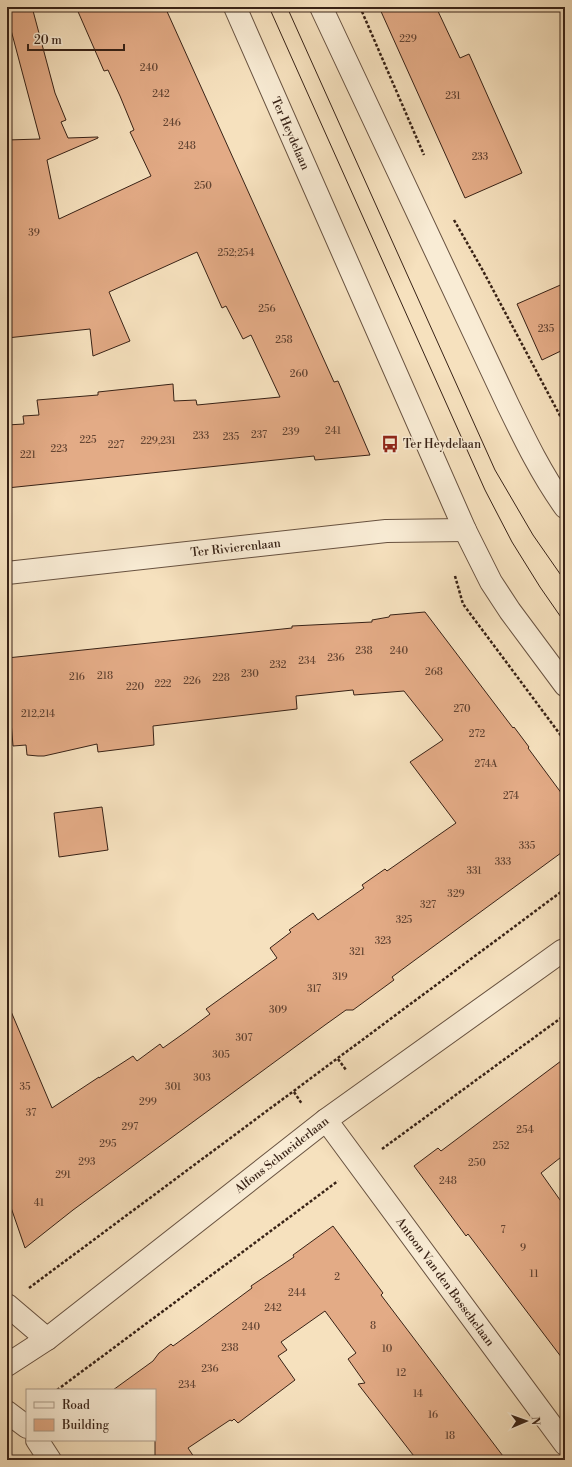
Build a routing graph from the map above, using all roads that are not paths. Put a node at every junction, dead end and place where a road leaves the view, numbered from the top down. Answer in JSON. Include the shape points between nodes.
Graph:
{"nodes":[{"id":1,"x":235,"y":7,"type":"edge"},
{"id":2,"x":321,"y":7,"type":"edge"},
{"id":3,"x":565,"y":507,"type":"edge"},
{"id":4,"x":465,"y":530,"type":"junction"},
{"id":5,"x":7,"y":573,"type":"edge"},
{"id":6,"x":565,"y":685,"type":"edge"},
{"id":7,"x":564,"y":948,"type":"edge"},
{"id":8,"x":326,"y":1120,"type":"junction"},
{"id":9,"x":7,"y":1305,"type":"edge"},
{"id":10,"x":47,"y":1339,"type":"junction"},
{"id":11,"x":7,"y":1365,"type":"edge"},
{"id":12,"x":7,"y":1412,"type":"edge"},
{"id":13,"x":26,"y":1426,"type":"edge"},
{"id":14,"x":38,"y":1441,"type":"edge"},
{"id":15,"x":565,"y":1444,"type":"edge"},
{"id":16,"x":50,"y":1460,"type":"edge"}],
"edges":[{"from":1,"to":4,"type":"street","name":"Ter Heydelaan"},
{"from":2,"to":3,"type":"street","via":[[511,411],[534,456]]},
{"from":4,"to":5,"type":"street","name":"Ter Rivierenlaan","via":[[386,531]]},
{"from":4,"to":6,"type":"street","name":"Ter Heydelaan","via":[[491,582]]},
{"from":7,"to":8,"type":"street","name":"Alfons Schneiderlaan"},
{"from":8,"to":10,"type":"street","name":"Alfons Schneiderlaan"},
{"from":8,"to":15,"type":"street","name":"Antoon Van den Bosschelaan"},
{"from":9,"to":10,"type":"street"},
{"from":10,"to":11,"type":"street","name":"Alfons Schneiderlaan"},
{"from":12,"to":13,"type":"street"},
{"from":14,"to":16,"type":"street"}]}
